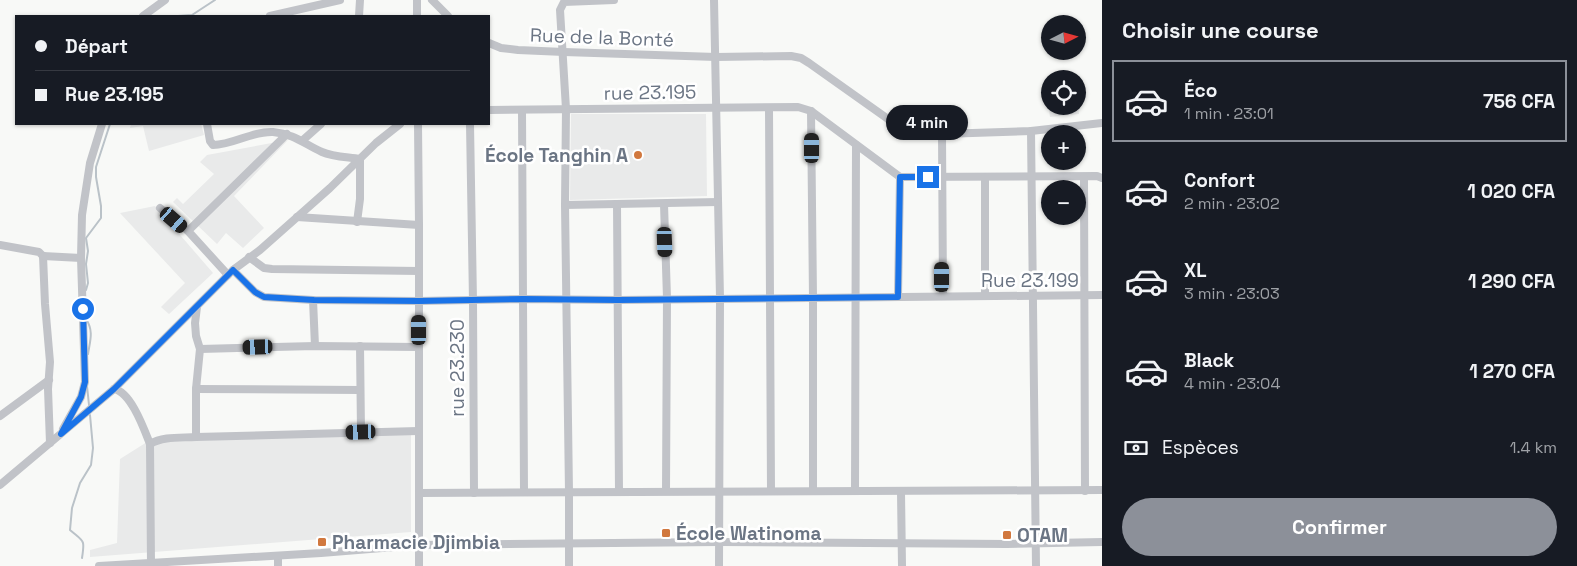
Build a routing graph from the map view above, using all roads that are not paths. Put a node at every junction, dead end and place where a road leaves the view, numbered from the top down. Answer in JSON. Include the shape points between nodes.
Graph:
{"nodes":[{"id":1,"x":165,"y":0,"type":"edge"},
{"id":2,"x":340,"y":0,"type":"edge"},
{"id":3,"x":360,"y":0,"type":"edge"},
{"id":4,"x":417,"y":0,"type":"edge"},
{"id":5,"x":432,"y":0,"type":"edge"},
{"id":6,"x":614,"y":0,"type":"edge"},
{"id":7,"x":714,"y":0,"type":"edge"},
{"id":8,"x":144,"y":15,"type":"edge"},
{"id":9,"x":274,"y":15,"type":"edge"},
{"id":10,"x":359,"y":15,"type":"edge"},
{"id":11,"x":417,"y":15,"type":"edge"},
{"id":12,"x":447,"y":15,"type":"edge"},
{"id":13,"x":490,"y":43,"type":"edge"},
{"id":14,"x":501,"y":48,"type":"junction"},
{"id":15,"x":490,"y":52,"type":"edge"},
{"id":16,"x":564,"y":52,"type":"junction"},
{"id":17,"x":716,"y":57,"type":"junction"},
{"id":18,"x":716,"y":108,"type":"junction"},
{"id":19,"x":769,"y":108,"type":"junction"},
{"id":20,"x":566,"y":109,"type":"junction"},
{"id":21,"x":490,"y":110,"type":"edge"},
{"id":22,"x":522,"y":110,"type":"junction"},
{"id":23,"x":811,"y":111,"type":"junction"},
{"id":24,"x":1102,"y":123,"type":"edge"},
{"id":25,"x":102,"y":125,"type":"edge"},
{"id":26,"x":207,"y":125,"type":"edge"},
{"id":27,"x":320,"y":125,"type":"edge"},
{"id":28,"x":399,"y":125,"type":"edge"},
{"id":29,"x":418,"y":125,"type":"edge"},
{"id":30,"x":470,"y":125,"type":"edge"},
{"id":31,"x":1031,"y":132,"type":"junction"},
{"id":32,"x":287,"y":134,"type":"junction"},
{"id":33,"x":942,"y":134,"type":"junction"},
{"id":34,"x":303,"y":140,"type":"junction"},
{"id":35,"x":856,"y":145,"type":"junction"},
{"id":36,"x":360,"y":159,"type":"junction"},
{"id":37,"x":900,"y":177,"type":"junction"},
{"id":38,"x":942,"y":177,"type":"junction"},
{"id":39,"x":985,"y":177,"type":"junction"},
{"id":40,"x":1032,"y":177,"type":"junction"},
{"id":41,"x":1084,"y":177,"type":"junction"},
{"id":42,"x":1102,"y":178,"type":"edge"},
{"id":43,"x":718,"y":202,"type":"junction"},
{"id":44,"x":617,"y":204,"type":"junction"},
{"id":45,"x":664,"y":204,"type":"junction"},
{"id":46,"x":565,"y":205,"type":"junction"},
{"id":47,"x":160,"y":208,"type":"dead end"},
{"id":48,"x":297,"y":218,"type":"junction"},
{"id":49,"x":357,"y":222,"type":"junction"},
{"id":50,"x":419,"y":225,"type":"junction"},
{"id":51,"x":188,"y":232,"type":"junction"},
{"id":52,"x":0,"y":245,"type":"edge"},
{"id":53,"x":43,"y":256,"type":"junction"},
{"id":54,"x":250,"y":257,"type":"junction"},
{"id":55,"x":81,"y":258,"type":"junction"},
{"id":56,"x":419,"y":271,"type":"junction"},
{"id":57,"x":231,"y":272,"type":"junction"},
{"id":58,"x":1102,"y":295,"type":"edge"},
{"id":59,"x":942,"y":296,"type":"junction"},
{"id":60,"x":985,"y":296,"type":"junction"},
{"id":61,"x":1033,"y":296,"type":"junction"},
{"id":62,"x":1084,"y":296,"type":"junction"},
{"id":63,"x":898,"y":297,"type":"junction"},
{"id":64,"x":667,"y":298,"type":"junction"},
{"id":65,"x":720,"y":298,"type":"junction"},
{"id":66,"x":769,"y":298,"type":"junction"},
{"id":67,"x":813,"y":298,"type":"junction"},
{"id":68,"x":855,"y":298,"type":"junction"},
{"id":69,"x":523,"y":299,"type":"junction"},
{"id":70,"x":566,"y":299,"type":"junction"},
{"id":71,"x":314,"y":300,"type":"junction"},
{"id":72,"x":618,"y":300,"type":"junction"},
{"id":73,"x":419,"y":301,"type":"junction"},
{"id":74,"x":474,"y":301,"type":"junction"},
{"id":75,"x":197,"y":307,"type":"junction"},
{"id":76,"x":315,"y":346,"type":"junction"},
{"id":77,"x":360,"y":346,"type":"junction"},
{"id":78,"x":419,"y":347,"type":"junction"},
{"id":79,"x":200,"y":349,"type":"junction"},
{"id":80,"x":49,"y":380,"type":"junction"},
{"id":81,"x":114,"y":389,"type":"junction"},
{"id":82,"x":196,"y":389,"type":"junction"},
{"id":83,"x":360,"y":390,"type":"junction"},
{"id":84,"x":0,"y":416,"type":"edge"},
{"id":85,"x":418,"y":431,"type":"junction"},
{"id":86,"x":361,"y":432,"type":"junction"},
{"id":87,"x":61,"y":434,"type":"junction"},
{"id":88,"x":196,"y":437,"type":"junction"},
{"id":89,"x":50,"y":443,"type":"junction"},
{"id":90,"x":150,"y":444,"type":"junction"},
{"id":91,"x":2,"y":481,"type":"edge"},
{"id":92,"x":813,"y":490,"type":"junction"},
{"id":93,"x":1085,"y":490,"type":"junction"},
{"id":94,"x":1102,"y":490,"type":"edge"},
{"id":95,"x":524,"y":491,"type":"junction"},
{"id":96,"x":619,"y":491,"type":"junction"},
{"id":97,"x":666,"y":491,"type":"junction"},
{"id":98,"x":718,"y":491,"type":"junction"},
{"id":99,"x":771,"y":491,"type":"junction"},
{"id":100,"x":855,"y":491,"type":"junction"},
{"id":101,"x":1035,"y":491,"type":"junction"},
{"id":102,"x":474,"y":492,"type":"junction"},
{"id":103,"x":569,"y":492,"type":"junction"},
{"id":104,"x":901,"y":492,"type":"junction"},
{"id":105,"x":419,"y":493,"type":"junction"},
{"id":106,"x":718,"y":542,"type":"junction"},
{"id":107,"x":902,"y":542,"type":"junction"},
{"id":108,"x":1102,"y":542,"type":"edge"},
{"id":109,"x":569,"y":543,"type":"junction"},
{"id":110,"x":1036,"y":543,"type":"junction"},
{"id":111,"x":419,"y":545,"type":"junction"},
{"id":112,"x":278,"y":556,"type":"junction"},
{"id":113,"x":151,"y":563,"type":"junction"},
{"id":114,"x":99,"y":566,"type":"edge"},
{"id":115,"x":108,"y":566,"type":"edge"},
{"id":116,"x":278,"y":566,"type":"edge"},
{"id":117,"x":419,"y":566,"type":"edge"},
{"id":118,"x":568,"y":566,"type":"edge"},
{"id":119,"x":718,"y":566,"type":"edge"},
{"id":120,"x":902,"y":566,"type":"edge"},
{"id":121,"x":1036,"y":566,"type":"edge"}],
"edges":[{"from":1,"to":8,"type":"street"},
{"from":2,"to":9,"type":"street"},
{"from":3,"to":10,"type":"street"},
{"from":4,"to":11,"type":"street"},
{"from":5,"to":12,"type":"street"},
{"from":6,"to":16,"type":"street","via":[[564,2],[560,10]]},
{"from":7,"to":17,"type":"street"},
{"from":13,"to":14,"type":"street","name":"Rue de la Bonté"},
{"from":14,"to":15,"type":"street"},
{"from":14,"to":16,"type":"street","name":"Rue de la Bonté"},
{"from":16,"to":17,"type":"street","name":"Rue de la Bonté"},
{"from":16,"to":20,"type":"street"},
{"from":17,"to":18,"type":"street"},
{"from":17,"to":33,"type":"street","name":"Rue de la Bonté","via":[[801,58],[901,126]]},
{"from":18,"to":19,"type":"street","name":"rue 23.195"},
{"from":18,"to":20,"type":"street","name":"rue 23.195"},
{"from":18,"to":43,"type":"street"},
{"from":19,"to":23,"type":"street","name":"rue 23.195","via":[[798,107]]},
{"from":19,"to":66,"type":"street"},
{"from":20,"to":22,"type":"street","name":"rue 23.195"},
{"from":20,"to":46,"type":"street"},
{"from":21,"to":22,"type":"street","name":"rue 23.195"},
{"from":22,"to":69,"type":"street"},
{"from":23,"to":35,"type":"street"},
{"from":23,"to":67,"type":"street"},
{"from":24,"to":31,"type":"street","name":"Rue de la Bonté"},
{"from":25,"to":55,"type":"street","via":[[90,163],[82,216]]},
{"from":26,"to":32,"type":"street","via":[[211,144],[215,146],[261,133]]},
{"from":27,"to":34,"type":"street"},
{"from":28,"to":36,"type":"street"},
{"from":29,"to":50,"type":"street"},
{"from":30,"to":74,"type":"street","name":"rue 23.230"},
{"from":31,"to":33,"type":"street","name":"Rue de la Bonté"},
{"from":31,"to":40,"type":"street"},
{"from":32,"to":34,"type":"street"},
{"from":32,"to":51,"type":"street"},
{"from":33,"to":38,"type":"street"},
{"from":34,"to":36,"type":"street","via":[[323,152]]},
{"from":35,"to":37,"type":"street"},
{"from":35,"to":68,"type":"street"},
{"from":36,"to":48,"type":"street"},
{"from":36,"to":49,"type":"street"},
{"from":37,"to":38,"type":"street"},
{"from":37,"to":63,"type":"street"},
{"from":38,"to":39,"type":"street"},
{"from":38,"to":59,"type":"street"},
{"from":39,"to":40,"type":"street"},
{"from":39,"to":60,"type":"street"},
{"from":40,"to":41,"type":"street"},
{"from":40,"to":61,"type":"street"},
{"from":41,"to":42,"type":"street"},
{"from":41,"to":62,"type":"street"},
{"from":43,"to":45,"type":"street"},
{"from":43,"to":65,"type":"street"},
{"from":44,"to":45,"type":"street"},
{"from":44,"to":46,"type":"street"},
{"from":44,"to":72,"type":"street"},
{"from":45,"to":64,"type":"street"},
{"from":46,"to":70,"type":"street"},
{"from":47,"to":51,"type":"street","name":"Rue 23.199"},
{"from":48,"to":49,"type":"street"},
{"from":48,"to":54,"type":"street"},
{"from":49,"to":50,"type":"street"},
{"from":50,"to":56,"type":"street"},
{"from":51,"to":57,"type":"street","name":"Rue 23.199"},
{"from":52,"to":53,"type":"street","via":[[39,252]]},
{"from":53,"to":55,"type":"street"},
{"from":53,"to":80,"type":"street"},
{"from":54,"to":56,"type":"street","via":[[264,268],[272,269]]},
{"from":54,"to":57,"type":"street"},
{"from":55,"to":87,"type":"street","via":[[85,382],[81,397]]},
{"from":56,"to":73,"type":"street"},
{"from":57,"to":71,"type":"street","name":"Rue 23.199","via":[[264,297]]},
{"from":57,"to":75,"type":"street"},
{"from":58,"to":62,"type":"street","name":"Rue 23.199"},
{"from":59,"to":60,"type":"street","name":"Rue 23.199"},
{"from":59,"to":63,"type":"street","name":"Rue 23.199"},
{"from":60,"to":61,"type":"street","name":"Rue 23.199"},
{"from":61,"to":62,"type":"street","name":"Rue 23.199"},
{"from":61,"to":101,"type":"street"},
{"from":62,"to":93,"type":"street"},
{"from":63,"to":68,"type":"street","name":"Rue 23.199"},
{"from":64,"to":65,"type":"street","name":"Rue 23.199"},
{"from":64,"to":72,"type":"street","name":"Rue 23.199"},
{"from":64,"to":97,"type":"street"},
{"from":65,"to":66,"type":"street","name":"Rue 23.199"},
{"from":65,"to":98,"type":"street"},
{"from":66,"to":67,"type":"street","name":"Rue 23.199"},
{"from":66,"to":99,"type":"street"},
{"from":67,"to":68,"type":"street","name":"Rue 23.199"},
{"from":67,"to":92,"type":"street"},
{"from":68,"to":100,"type":"street"},
{"from":69,"to":70,"type":"street","name":"Rue 23.199"},
{"from":69,"to":74,"type":"street","name":"Rue 23.199"},
{"from":69,"to":95,"type":"street"},
{"from":70,"to":72,"type":"street","name":"Rue 23.199"},
{"from":70,"to":103,"type":"street"},
{"from":71,"to":73,"type":"street","name":"Rue 23.199"},
{"from":71,"to":76,"type":"street"},
{"from":72,"to":96,"type":"street"},
{"from":73,"to":74,"type":"street","name":"Rue 23.199"},
{"from":73,"to":78,"type":"street"},
{"from":74,"to":102,"type":"street","name":"rue 23.230"},
{"from":75,"to":79,"type":"street","via":[[195,323]]},
{"from":75,"to":81,"type":"street"},
{"from":76,"to":77,"type":"street"},
{"from":76,"to":79,"type":"street"},
{"from":77,"to":78,"type":"street"},
{"from":77,"to":83,"type":"street"},
{"from":78,"to":85,"type":"street"},
{"from":79,"to":82,"type":"street"},
{"from":80,"to":84,"type":"street"},
{"from":80,"to":89,"type":"street"},
{"from":81,"to":87,"type":"street"},
{"from":81,"to":90,"type":"street","via":[[124,394],[134,409]]},
{"from":82,"to":83,"type":"street"},
{"from":82,"to":88,"type":"street"},
{"from":83,"to":86,"type":"street"},
{"from":85,"to":86,"type":"street"},
{"from":85,"to":105,"type":"street"},
{"from":86,"to":88,"type":"street"},
{"from":87,"to":89,"type":"street"},
{"from":88,"to":90,"type":"street","via":[[160,439]]},
{"from":89,"to":91,"type":"street"},
{"from":90,"to":113,"type":"street"},
{"from":92,"to":99,"type":"street"},
{"from":92,"to":100,"type":"street"},
{"from":93,"to":94,"type":"street"},
{"from":93,"to":101,"type":"street"},
{"from":95,"to":102,"type":"street"},
{"from":95,"to":103,"type":"street"},
{"from":96,"to":97,"type":"street"},
{"from":96,"to":103,"type":"street"},
{"from":97,"to":98,"type":"street"},
{"from":98,"to":99,"type":"street"},
{"from":98,"to":106,"type":"street"},
{"from":100,"to":104,"type":"street"},
{"from":101,"to":104,"type":"street"},
{"from":101,"to":110,"type":"street"},
{"from":102,"to":105,"type":"street"},
{"from":103,"to":109,"type":"street"},
{"from":104,"to":107,"type":"street"},
{"from":105,"to":111,"type":"street"},
{"from":106,"to":107,"type":"street"},
{"from":106,"to":109,"type":"street"},
{"from":106,"to":119,"type":"street"},
{"from":107,"to":110,"type":"street"},
{"from":107,"to":120,"type":"street"},
{"from":108,"to":110,"type":"street"},
{"from":109,"to":111,"type":"street"},
{"from":109,"to":118,"type":"street"},
{"from":110,"to":121,"type":"street"},
{"from":111,"to":112,"type":"street"},
{"from":111,"to":117,"type":"street"},
{"from":112,"to":113,"type":"street"},
{"from":112,"to":116,"type":"street"},
{"from":113,"to":115,"type":"street"},
{"from":114,"to":115,"type":"street"}]}
